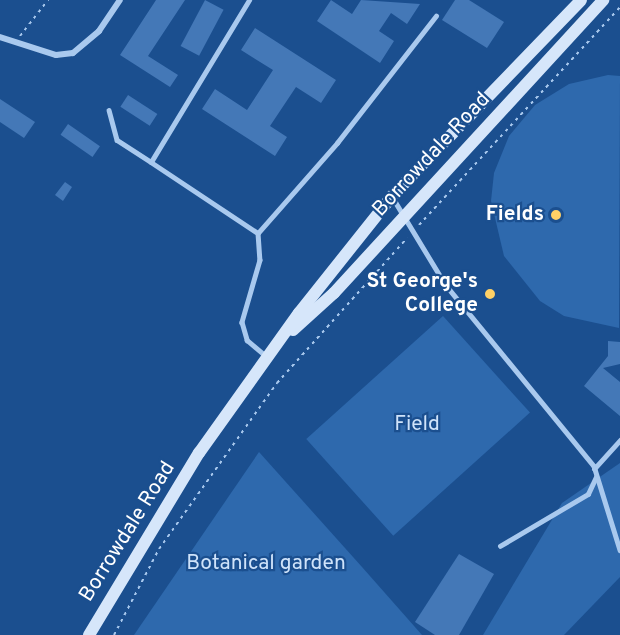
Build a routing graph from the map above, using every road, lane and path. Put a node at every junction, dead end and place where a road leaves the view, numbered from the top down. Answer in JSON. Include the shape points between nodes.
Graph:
{"nodes":[{"id":1,"x":48,"y":0,"type":"edge"},
{"id":2,"x":120,"y":0,"type":"edge"},
{"id":3,"x":249,"y":0,"type":"edge"},
{"id":4,"x":581,"y":0,"type":"edge"},
{"id":5,"x":603,"y":0,"type":"edge"},
{"id":6,"x":620,"y":7,"type":"edge"},
{"id":7,"x":436,"y":16,"type":"dead end"},
{"id":8,"x":0,"y":37,"type":"edge"},
{"id":9,"x":15,"y":42,"type":"junction"},
{"id":10,"x":109,"y":110,"type":"dead end"},
{"id":11,"x":151,"y":162,"type":"junction"},
{"id":12,"x":392,"y":196,"type":"junction"},
{"id":13,"x":404,"y":212,"type":"junction"},
{"id":14,"x":414,"y":230,"type":"junction"},
{"id":15,"x":258,"y":233,"type":"junction"},
{"id":16,"x":287,"y":334,"type":"junction"},
{"id":17,"x":268,"y":358,"type":"junction"},
{"id":18,"x":620,"y":440,"type":"edge"},
{"id":19,"x":594,"y":466,"type":"junction"},
{"id":20,"x":500,"y":546,"type":"dead end"},
{"id":21,"x":620,"y":550,"type":"edge"},
{"id":22,"x":89,"y":635,"type":"edge"},
{"id":23,"x":114,"y":635,"type":"edge"}],
"edges":[{"from":1,"to":9,"type":"path"},
{"from":2,"to":9,"type":"street","via":[[99,31],[72,53],[56,55]]},
{"from":3,"to":11,"type":"lane"},
{"from":4,"to":12,"type":"main road","name":"Borrowdale Road"},
{"from":5,"to":13,"type":"main road","name":"Borrowdale Road"},
{"from":6,"to":14,"type":"path"},
{"from":7,"to":15,"type":"lane"},
{"from":8,"to":9,"type":"street"},
{"from":10,"to":11,"type":"lane","via":[[117,140]]},
{"from":11,"to":15,"type":"lane"},
{"from":12,"to":13,"type":"lane"},
{"from":12,"to":16,"type":"main road","name":"Borrowdale Road"},
{"from":13,"to":14,"type":"lane"},
{"from":13,"to":16,"type":"main road","name":"Borrowdale Road","via":[[334,293]]},
{"from":14,"to":19,"type":"lane","via":[[445,284]]},
{"from":14,"to":23,"type":"path","via":[[277,383],[159,549]]},
{"from":15,"to":17,"type":"lane","via":[[260,260],[242,322],[247,340]]},
{"from":16,"to":17,"type":"main road","name":"Borrowdale Road"},
{"from":17,"to":22,"type":"main road","name":"Borrowdale Road","via":[[205,444]]},
{"from":18,"to":19,"type":"lane"},
{"from":19,"to":20,"type":"lane","via":[[596,478],[588,494]]},
{"from":19,"to":21,"type":"lane"}]}
